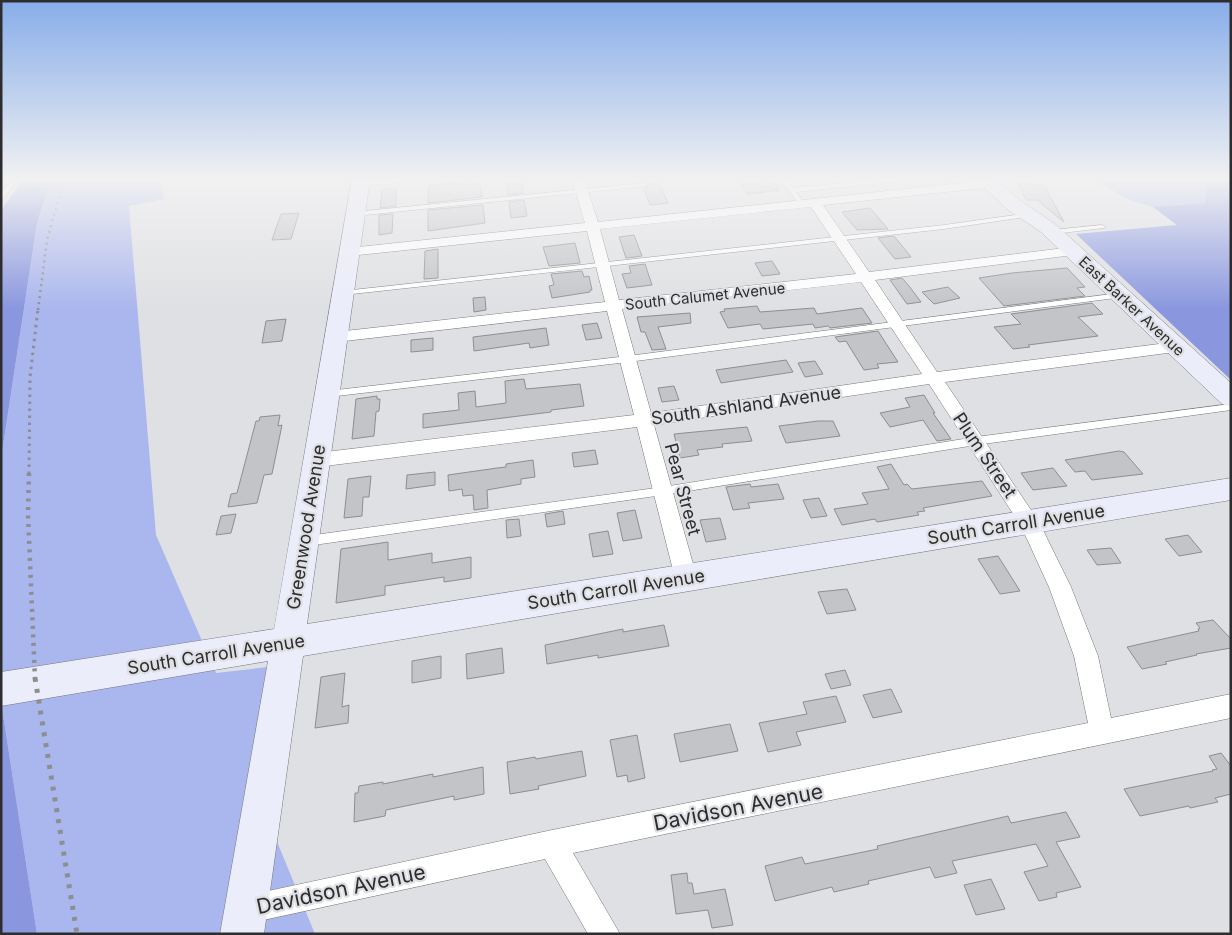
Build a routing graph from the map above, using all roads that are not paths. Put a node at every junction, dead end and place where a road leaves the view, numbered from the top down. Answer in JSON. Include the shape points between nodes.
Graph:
{"nodes":[{"id":1,"x":355,"y":223,"type":"edge"},
{"id":2,"x":611,"y":223,"type":"edge"},
{"id":3,"x":828,"y":223,"type":"edge"},
{"id":4,"x":967,"y":223,"type":"edge"},
{"id":5,"x":1040,"y":223,"type":"edge"},
{"id":6,"x":592,"y":225,"type":"junction"},
{"id":7,"x":1102,"y":226,"type":"dead end"},
{"id":8,"x":1053,"y":232,"type":"junction"},
{"id":9,"x":839,"y":238,"type":"junction"},
{"id":10,"x":1073,"y":251,"type":"junction"},
{"id":11,"x":350,"y":252,"type":"junction"},
{"id":12,"x":602,"y":264,"type":"junction"},
{"id":13,"x":866,"y":277,"type":"junction"},
{"id":14,"x":343,"y":293,"type":"junction"},
{"id":15,"x":1120,"y":295,"type":"junction"},
{"id":16,"x":614,"y":306,"type":"junction"},
{"id":17,"x":897,"y":324,"type":"junction"},
{"id":18,"x":336,"y":337,"type":"junction"},
{"id":19,"x":1175,"y":347,"type":"junction"},
{"id":20,"x":628,"y":359,"type":"junction"},
{"id":21,"x":934,"y":378,"type":"junction"},
{"id":22,"x":327,"y":394,"type":"junction"},
{"id":23,"x":1231,"y":398,"type":"edge"},
{"id":24,"x":1231,"y":407,"type":"edge"},
{"id":25,"x":644,"y":420,"type":"junction"},
{"id":26,"x":976,"y":441,"type":"junction"},
{"id":27,"x":317,"y":460,"type":"junction"},
{"id":28,"x":1231,"y":489,"type":"edge"},
{"id":29,"x":663,"y":491,"type":"junction"},
{"id":30,"x":1029,"y":522,"type":"junction"},
{"id":31,"x":304,"y":542,"type":"junction"},
{"id":32,"x":686,"y":578,"type":"junction"},
{"id":33,"x":288,"y":643,"type":"junction"},
{"id":34,"x":1,"y":689,"type":"edge"},
{"id":35,"x":1231,"y":706,"type":"edge"},
{"id":36,"x":1102,"y":733,"type":"junction"},
{"id":37,"x":552,"y":844,"type":"junction"},
{"id":38,"x":244,"y":922,"type":"edge"},
{"id":39,"x":605,"y":934,"type":"edge"}],
"edges":[{"from":1,"to":11,"type":"street","name":"Greenwood Avenue"},
{"from":2,"to":6,"type":"street"},
{"from":3,"to":9,"type":"street","name":"Plum Street"},
{"from":4,"to":9,"type":"lane"},
{"from":5,"to":8,"type":"street","name":"East Barker Avenue"},
{"from":6,"to":11,"type":"street"},
{"from":6,"to":12,"type":"street","name":"Pear Street"},
{"from":7,"to":8,"type":"lane"},
{"from":8,"to":10,"type":"street","name":"East Barker Avenue"},
{"from":9,"to":12,"type":"lane"},
{"from":9,"to":13,"type":"street","name":"Plum Street"},
{"from":10,"to":13,"type":"street","name":"South Calumet Avenue"},
{"from":10,"to":15,"type":"street","name":"East Barker Avenue"},
{"from":11,"to":14,"type":"street","name":"Greenwood Avenue"},
{"from":12,"to":14,"type":"lane"},
{"from":12,"to":16,"type":"street","name":"Pear Street"},
{"from":13,"to":16,"type":"street","name":"South Calumet Avenue"},
{"from":13,"to":17,"type":"street","name":"Plum Street"},
{"from":14,"to":18,"type":"street","name":"Greenwood Avenue"},
{"from":15,"to":17,"type":"lane"},
{"from":15,"to":19,"type":"street","name":"East Barker Avenue"},
{"from":16,"to":18,"type":"street","name":"South Calumet Avenue"},
{"from":16,"to":20,"type":"street","name":"Pear Street"},
{"from":17,"to":20,"type":"lane"},
{"from":17,"to":21,"type":"street","name":"Plum Street"},
{"from":18,"to":22,"type":"street","name":"Greenwood Avenue"},
{"from":19,"to":21,"type":"street","name":"South Ashland Avenue"},
{"from":19,"to":23,"type":"street","name":"East Barker Avenue"},
{"from":20,"to":22,"type":"lane"},
{"from":20,"to":25,"type":"street","name":"Pear Street"},
{"from":21,"to":25,"type":"street","name":"South Ashland Avenue"},
{"from":21,"to":26,"type":"street","name":"Plum Street"},
{"from":22,"to":27,"type":"street","name":"Greenwood Avenue"},
{"from":24,"to":26,"type":"lane"},
{"from":25,"to":27,"type":"street","name":"South Ashland Avenue"},
{"from":25,"to":29,"type":"street","name":"Pear Street"},
{"from":26,"to":29,"type":"lane"},
{"from":26,"to":30,"type":"street","name":"Plum Street"},
{"from":27,"to":31,"type":"street","name":"Greenwood Avenue"},
{"from":28,"to":30,"type":"street","name":"South Carroll Avenue"},
{"from":29,"to":31,"type":"lane"},
{"from":29,"to":32,"type":"street","name":"Pear Street"},
{"from":30,"to":32,"type":"street","name":"South Carroll Avenue"},
{"from":30,"to":36,"type":"street","name":"Plum Street","via":[[1060,587],[1086,656]]},
{"from":31,"to":33,"type":"street","name":"Greenwood Avenue"},
{"from":32,"to":33,"type":"street","name":"South Carroll Avenue"},
{"from":33,"to":34,"type":"street","name":"South Carroll Avenue"},
{"from":33,"to":38,"type":"street","name":"Greenwood Avenue"},
{"from":35,"to":36,"type":"street","name":"Davidson Avenue"},
{"from":36,"to":37,"type":"street","name":"Davidson Avenue"},
{"from":37,"to":38,"type":"street","name":"Davidson Avenue"},
{"from":37,"to":39,"type":"street"}]}
